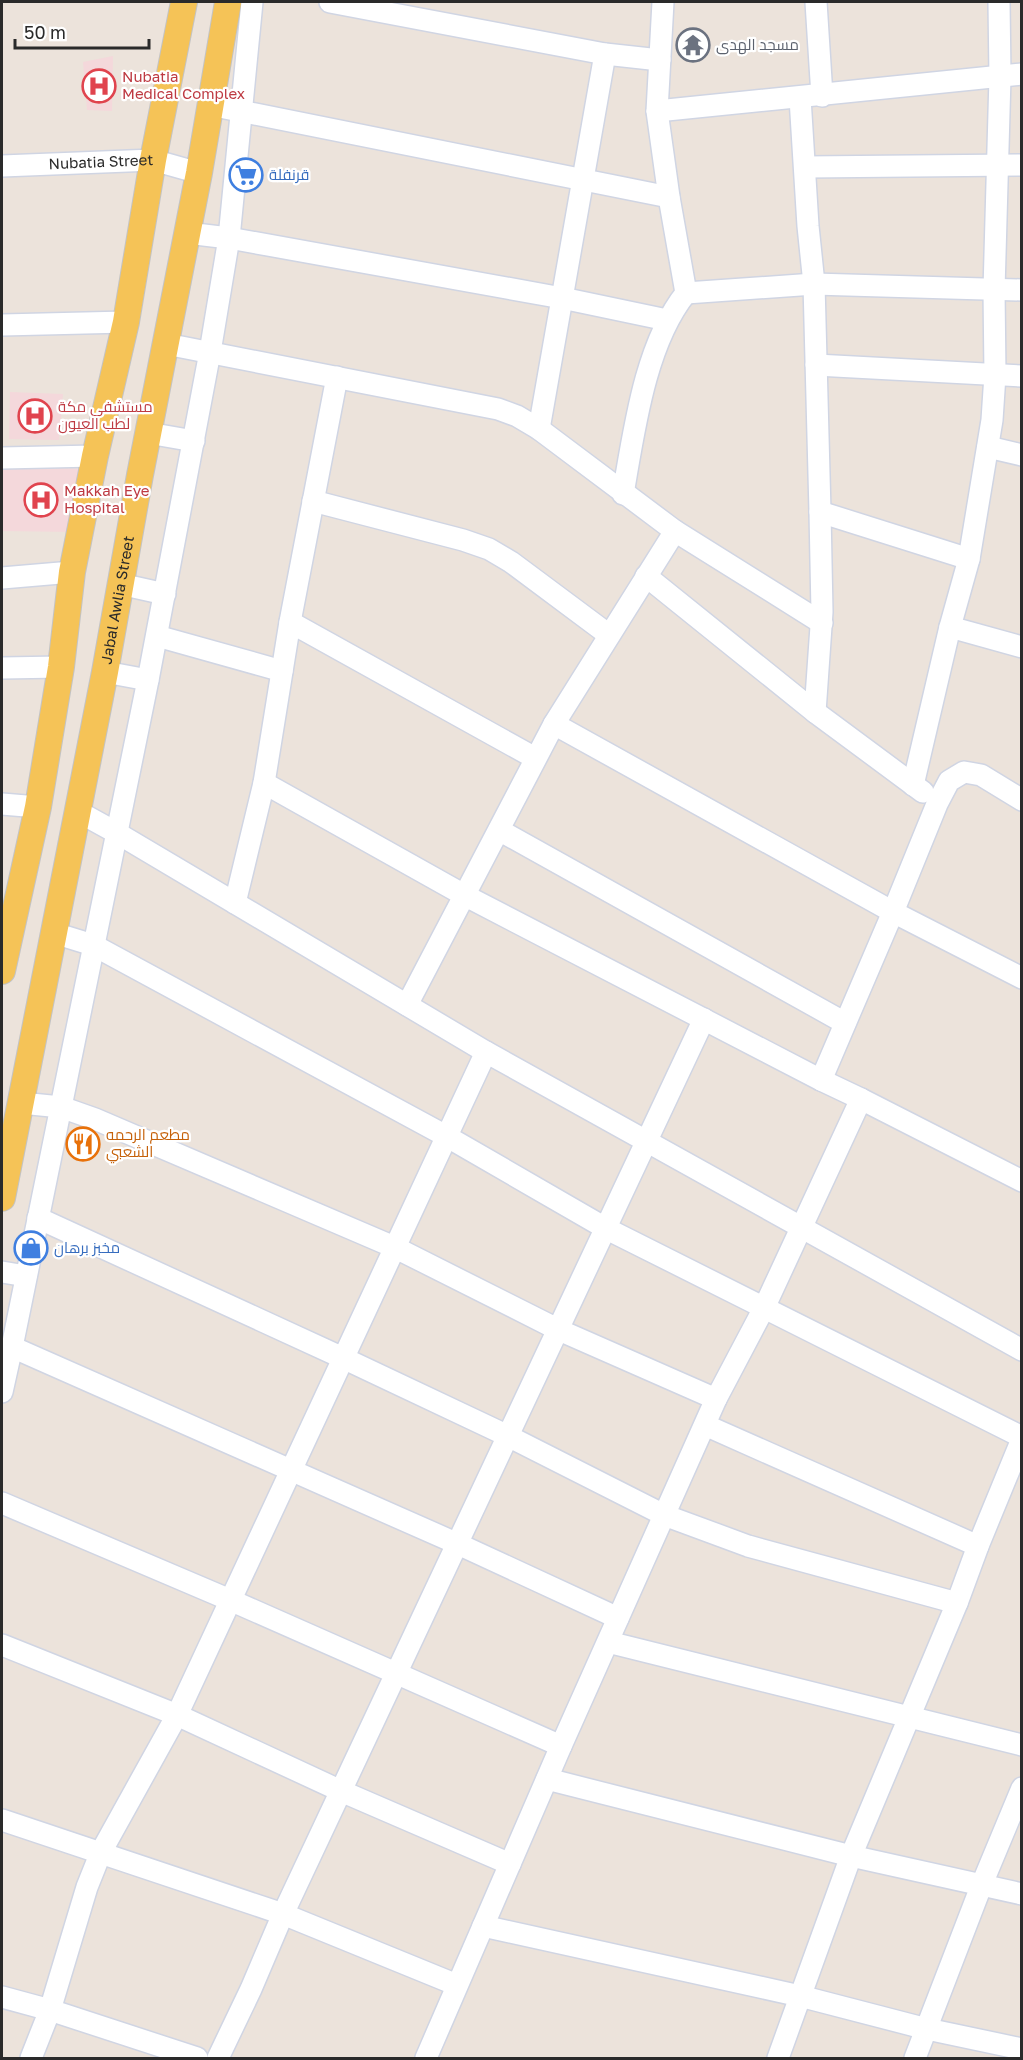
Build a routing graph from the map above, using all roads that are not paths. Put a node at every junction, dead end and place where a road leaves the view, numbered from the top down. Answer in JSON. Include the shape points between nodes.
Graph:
{"nodes":[{"id":1,"x":184,"y":2,"type":"edge"},
{"id":2,"x":228,"y":2,"type":"edge"},
{"id":3,"x":252,"y":2,"type":"edge"},
{"id":4,"x":330,"y":2,"type":"edge"},
{"id":5,"x":663,"y":2,"type":"edge"},
{"id":6,"x":816,"y":2,"type":"edge"},
{"id":7,"x":999,"y":2,"type":"edge"},
{"id":8,"x":605,"y":54,"type":"junction"},
{"id":9,"x":660,"y":60,"type":"junction"},
{"id":10,"x":1022,"y":74,"type":"edge"},
{"id":11,"x":1000,"y":77,"type":"junction"},
{"id":12,"x":822,"y":96,"type":"junction"},
{"id":13,"x":800,"y":98,"type":"junction"},
{"id":14,"x":210,"y":105,"type":"junction"},
{"id":15,"x":242,"y":111,"type":"junction"},
{"id":16,"x":657,"y":111,"type":"junction"},
{"id":17,"x":153,"y":160,"type":"junction"},
{"id":18,"x":998,"y":165,"type":"junction"},
{"id":19,"x":1022,"y":165,"type":"edge"},
{"id":20,"x":2,"y":166,"type":"edge"},
{"id":21,"x":806,"y":167,"type":"junction"},
{"id":22,"x":199,"y":173,"type":"junction"},
{"id":23,"x":583,"y":180,"type":"junction"},
{"id":24,"x":669,"y":197,"type":"junction"},
{"id":25,"x":187,"y":233,"type":"junction"},
{"id":26,"x":229,"y":238,"type":"junction"},
{"id":27,"x":814,"y":284,"type":"junction"},
{"id":28,"x":994,"y":290,"type":"junction"},
{"id":29,"x":1022,"y":290,"type":"edge"},
{"id":30,"x":686,"y":293,"type":"junction"},
{"id":31,"x":562,"y":298,"type":"junction"},
{"id":32,"x":668,"y":320,"type":"junction"},
{"id":33,"x":126,"y":322,"type":"junction"},
{"id":34,"x":2,"y":325,"type":"edge"},
{"id":35,"x":166,"y":344,"type":"junction"},
{"id":36,"x":210,"y":352,"type":"junction"},
{"id":37,"x":816,"y":365,"type":"junction"},
{"id":38,"x":995,"y":375,"type":"junction"},
{"id":39,"x":1022,"y":376,"type":"edge"},
{"id":40,"x":337,"y":377,"type":"junction"},
{"id":41,"x":539,"y":429,"type":"junction"},
{"id":42,"x":148,"y":433,"type":"junction"},
{"id":43,"x":194,"y":441,"type":"junction"},
{"id":44,"x":988,"y":447,"type":"junction"},
{"id":45,"x":1022,"y":455,"type":"edge"},
{"id":46,"x":94,"y":456,"type":"junction"},
{"id":47,"x":2,"y":458,"type":"edge"},
{"id":48,"x":623,"y":494,"type":"junction"},
{"id":49,"x":314,"y":501,"type":"junction"},
{"id":50,"x":820,"y":512,"type":"junction"},
{"id":51,"x":675,"y":531,"type":"junction"},
{"id":52,"x":969,"y":559,"type":"junction"},
{"id":53,"x":72,"y":572,"type":"junction"},
{"id":54,"x":646,"y":576,"type":"junction"},
{"id":55,"x":2,"y":578,"type":"edge"},
{"id":56,"x":120,"y":584,"type":"junction"},
{"id":57,"x":165,"y":594,"type":"junction"},
{"id":58,"x":290,"y":622,"type":"junction"},
{"id":59,"x":822,"y":623,"type":"junction"},
{"id":60,"x":950,"y":627,"type":"junction"},
{"id":61,"x":609,"y":635,"type":"junction"},
{"id":62,"x":156,"y":636,"type":"junction"},
{"id":63,"x":1022,"y":647,"type":"edge"},
{"id":64,"x":2,"y":668,"type":"edge"},
{"id":65,"x":61,"y":668,"type":"junction"},
{"id":66,"x":282,"y":671,"type":"junction"},
{"id":67,"x":105,"y":672,"type":"junction"},
{"id":68,"x":148,"y":680,"type":"junction"},
{"id":69,"x":815,"y":712,"type":"junction"},
{"id":70,"x":554,"y":724,"type":"junction"},
{"id":71,"x":535,"y":758,"type":"junction"},
{"id":72,"x":264,"y":783,"type":"junction"},
{"id":73,"x":914,"y":785,"type":"junction"},
{"id":74,"x":1022,"y":800,"type":"edge"},
{"id":75,"x":2,"y":804,"type":"edge"},
{"id":76,"x":937,"y":804,"type":"junction"},
{"id":77,"x":38,"y":807,"type":"junction"},
{"id":78,"x":77,"y":812,"type":"junction"},
{"id":79,"x":499,"y":830,"type":"junction"},
{"id":80,"x":117,"y":833,"type":"junction"},
{"id":81,"x":464,"y":895,"type":"junction"},
{"id":82,"x":235,"y":903,"type":"junction"},
{"id":83,"x":893,"y":912,"type":"junction"},
{"id":84,"x":54,"y":933,"type":"junction"},
{"id":85,"x":93,"y":945,"type":"junction"},
{"id":86,"x":2,"y":971,"type":"edge"},
{"id":87,"x":1022,"y":978,"type":"edge"},
{"id":88,"x":407,"y":1005,"type":"junction"},
{"id":89,"x":704,"y":1019,"type":"junction"},
{"id":90,"x":845,"y":1023,"type":"junction"},
{"id":91,"x":486,"y":1052,"type":"junction"},
{"id":92,"x":820,"y":1080,"type":"junction"},
{"id":93,"x":861,"y":1099,"type":"junction"},
{"id":94,"x":21,"y":1103,"type":"junction"},
{"id":95,"x":61,"y":1107,"type":"junction"},
{"id":96,"x":447,"y":1137,"type":"junction"},
{"id":97,"x":646,"y":1142,"type":"junction"},
{"id":98,"x":1022,"y":1181,"type":"edge"},
{"id":99,"x":2,"y":1198,"type":"edge"},
{"id":100,"x":38,"y":1218,"type":"junction"},
{"id":101,"x":801,"y":1227,"type":"junction"},
{"id":102,"x":607,"y":1229,"type":"junction"},
{"id":103,"x":394,"y":1247,"type":"junction"},
{"id":104,"x":2,"y":1272,"type":"edge"},
{"id":105,"x":26,"y":1276,"type":"junction"},
{"id":106,"x":764,"y":1308,"type":"junction"},
{"id":107,"x":560,"y":1330,"type":"junction"},
{"id":108,"x":12,"y":1347,"type":"junction"},
{"id":109,"x":1022,"y":1350,"type":"edge"},
{"id":110,"x":343,"y":1358,"type":"junction"},
{"id":111,"x":2,"y":1392,"type":"edge"},
{"id":112,"x":716,"y":1399,"type":"junction"},
{"id":113,"x":705,"y":1425,"type":"junction"},
{"id":114,"x":508,"y":1436,"type":"junction"},
{"id":115,"x":1022,"y":1438,"type":"edge"},
{"id":116,"x":290,"y":1471,"type":"junction"},
{"id":117,"x":2,"y":1503,"type":"edge"},
{"id":118,"x":664,"y":1515,"type":"junction"},
{"id":119,"x":458,"y":1544,"type":"junction"},
{"id":120,"x":978,"y":1546,"type":"junction"},
{"id":121,"x":230,"y":1600,"type":"junction"},
{"id":122,"x":957,"y":1603,"type":"junction"},
{"id":123,"x":618,"y":1618,"type":"junction"},
{"id":124,"x":608,"y":1642,"type":"junction"},
{"id":125,"x":2,"y":1645,"type":"edge"},
{"id":126,"x":396,"y":1673,"type":"junction"},
{"id":127,"x":177,"y":1715,"type":"junction"},
{"id":128,"x":910,"y":1716,"type":"junction"},
{"id":129,"x":1022,"y":1745,"type":"edge"},
{"id":130,"x":561,"y":1746,"type":"junction"},
{"id":131,"x":547,"y":1779,"type":"junction"},
{"id":132,"x":1022,"y":1788,"type":"edge"},
{"id":133,"x":340,"y":1791,"type":"junction"},
{"id":134,"x":2,"y":1820,"type":"edge"},
{"id":135,"x":101,"y":1852,"type":"junction"},
{"id":136,"x":851,"y":1856,"type":"junction"},
{"id":137,"x":510,"y":1864,"type":"junction"},
{"id":138,"x":982,"y":1884,"type":"junction"},
{"id":139,"x":1022,"y":1894,"type":"edge"},
{"id":140,"x":283,"y":1914,"type":"junction"},
{"id":141,"x":483,"y":1926,"type":"junction"},
{"id":142,"x":457,"y":1985,"type":"junction"},
{"id":143,"x":800,"y":1996,"type":"junction"},
{"id":144,"x":2,"y":1997,"type":"edge"},
{"id":145,"x":50,"y":2010,"type":"junction"},
{"id":146,"x":927,"y":2029,"type":"junction"},
{"id":147,"x":1022,"y":2049,"type":"edge"},
{"id":148,"x":32,"y":2058,"type":"edge"},
{"id":149,"x":197,"y":2058,"type":"edge"},
{"id":150,"x":218,"y":2058,"type":"edge"},
{"id":151,"x":426,"y":2058,"type":"edge"},
{"id":152,"x":778,"y":2058,"type":"edge"},
{"id":153,"x":915,"y":2058,"type":"edge"}],
"edges":[{"from":1,"to":17,"type":"main road"},
{"from":2,"to":14,"type":"main road","name":"Jabal Awlia Street"},
{"from":3,"to":15,"type":"street"},
{"from":4,"to":8,"type":"street"},
{"from":5,"to":9,"type":"street"},
{"from":6,"to":12,"type":"street"},
{"from":7,"to":11,"type":"street"},
{"from":8,"to":9,"type":"street"},
{"from":8,"to":23,"type":"street"},
{"from":9,"to":16,"type":"street"},
{"from":10,"to":11,"type":"street"},
{"from":11,"to":12,"type":"street"},
{"from":11,"to":18,"type":"street"},
{"from":12,"to":13,"type":"street"},
{"from":13,"to":16,"type":"street"},
{"from":13,"to":21,"type":"street"},
{"from":14,"to":15,"type":"street"},
{"from":14,"to":22,"type":"main road","name":"Jabal Awlia Street"},
{"from":15,"to":23,"type":"street"},
{"from":15,"to":26,"type":"street"},
{"from":16,"to":24,"type":"street"},
{"from":17,"to":20,"type":"street","name":"Nubatia Street"},
{"from":17,"to":22,"type":"street","name":"Nubatia Street"},
{"from":17,"to":33,"type":"main road"},
{"from":18,"to":19,"type":"street"},
{"from":18,"to":21,"type":"street"},
{"from":18,"to":28,"type":"street"},
{"from":21,"to":27,"type":"street"},
{"from":22,"to":25,"type":"main road","name":"Jabal Awlia Street"},
{"from":23,"to":24,"type":"street"},
{"from":23,"to":31,"type":"street"},
{"from":24,"to":30,"type":"street"},
{"from":25,"to":26,"type":"street"},
{"from":25,"to":35,"type":"main road","name":"Jabal Awlia Street"},
{"from":26,"to":31,"type":"street"},
{"from":26,"to":36,"type":"street"},
{"from":27,"to":28,"type":"street"},
{"from":27,"to":30,"type":"street"},
{"from":27,"to":37,"type":"street"},
{"from":28,"to":29,"type":"street"},
{"from":28,"to":38,"type":"street"},
{"from":30,"to":32,"type":"street"},
{"from":31,"to":32,"type":"street"},
{"from":31,"to":41,"type":"street"},
{"from":32,"to":48,"type":"street","via":[[635,422]]},
{"from":33,"to":34,"type":"street"},
{"from":33,"to":46,"type":"main road"},
{"from":35,"to":36,"type":"street"},
{"from":35,"to":42,"type":"main road","name":"Jabal Awlia Street"},
{"from":36,"to":40,"type":"street"},
{"from":36,"to":43,"type":"street"},
{"from":37,"to":38,"type":"street"},
{"from":37,"to":50,"type":"street"},
{"from":38,"to":39,"type":"street"},
{"from":38,"to":44,"type":"street"},
{"from":40,"to":41,"type":"street","via":[[498,409]]},
{"from":40,"to":49,"type":"street"},
{"from":41,"to":48,"type":"street"},
{"from":42,"to":43,"type":"street"},
{"from":42,"to":56,"type":"main road","name":"Jabal Awlia Street"},
{"from":43,"to":57,"type":"street"},
{"from":44,"to":45,"type":"street"},
{"from":44,"to":52,"type":"street"},
{"from":46,"to":47,"type":"street"},
{"from":46,"to":53,"type":"main road"},
{"from":48,"to":51,"type":"street"},
{"from":49,"to":58,"type":"street"},
{"from":49,"to":61,"type":"street","via":[[489,549]]},
{"from":50,"to":52,"type":"street"},
{"from":50,"to":59,"type":"street"},
{"from":51,"to":54,"type":"street"},
{"from":51,"to":59,"type":"street"},
{"from":52,"to":60,"type":"street"},
{"from":53,"to":55,"type":"street"},
{"from":53,"to":65,"type":"main road"},
{"from":54,"to":61,"type":"street"},
{"from":54,"to":69,"type":"street"},
{"from":56,"to":57,"type":"street"},
{"from":56,"to":67,"type":"main road","name":"Jabal Awlia Street"},
{"from":57,"to":62,"type":"street"},
{"from":58,"to":66,"type":"street"},
{"from":58,"to":71,"type":"street"},
{"from":59,"to":69,"type":"street"},
{"from":60,"to":63,"type":"street"},
{"from":60,"to":73,"type":"street"},
{"from":61,"to":70,"type":"street"},
{"from":62,"to":66,"type":"street"},
{"from":62,"to":68,"type":"street"},
{"from":64,"to":65,"type":"street"},
{"from":65,"to":77,"type":"main road"},
{"from":66,"to":72,"type":"street"},
{"from":67,"to":68,"type":"street"},
{"from":67,"to":78,"type":"main road","name":"Jabal Awlia Street"},
{"from":68,"to":80,"type":"street"},
{"from":69,"to":73,"type":"street"},
{"from":70,"to":71,"type":"street"},
{"from":70,"to":83,"type":"street"},
{"from":71,"to":79,"type":"street"},
{"from":72,"to":81,"type":"street"},
{"from":72,"to":82,"type":"street"},
{"from":73,"to":76,"type":"street"},
{"from":74,"to":76,"type":"street","via":[[981,776],[964,772],[949,781]]},
{"from":75,"to":77,"type":"street"},
{"from":76,"to":83,"type":"street"},
{"from":77,"to":86,"type":"main road"},
{"from":78,"to":80,"type":"street"},
{"from":78,"to":84,"type":"main road","name":"Jabal Awlia Street"},
{"from":79,"to":81,"type":"street"},
{"from":79,"to":90,"type":"street"},
{"from":80,"to":82,"type":"street"},
{"from":80,"to":85,"type":"street"},
{"from":81,"to":88,"type":"street"},
{"from":81,"to":89,"type":"street"},
{"from":82,"to":88,"type":"street"},
{"from":83,"to":87,"type":"street"},
{"from":83,"to":90,"type":"street"},
{"from":84,"to":85,"type":"street"},
{"from":84,"to":94,"type":"main road","name":"Jabal Awlia Street"},
{"from":85,"to":95,"type":"street"},
{"from":85,"to":96,"type":"street"},
{"from":88,"to":91,"type":"street"},
{"from":89,"to":92,"type":"street"},
{"from":89,"to":97,"type":"street"},
{"from":90,"to":92,"type":"street"},
{"from":91,"to":96,"type":"street"},
{"from":91,"to":97,"type":"street"},
{"from":92,"to":93,"type":"street"},
{"from":93,"to":98,"type":"street"},
{"from":93,"to":101,"type":"street"},
{"from":94,"to":95,"type":"street"},
{"from":94,"to":99,"type":"main road","name":"Jabal Awlia Street"},
{"from":95,"to":100,"type":"street"},
{"from":95,"to":103,"type":"street"},
{"from":96,"to":102,"type":"street"},
{"from":96,"to":103,"type":"street"},
{"from":97,"to":101,"type":"street"},
{"from":97,"to":102,"type":"street"},
{"from":100,"to":105,"type":"street"},
{"from":100,"to":110,"type":"street"},
{"from":101,"to":106,"type":"street"},
{"from":101,"to":109,"type":"street"},
{"from":102,"to":106,"type":"street"},
{"from":102,"to":107,"type":"street"},
{"from":103,"to":107,"type":"street"},
{"from":103,"to":110,"type":"street"},
{"from":104,"to":105,"type":"street"},
{"from":105,"to":108,"type":"street"},
{"from":106,"to":112,"type":"street"},
{"from":106,"to":115,"type":"street"},
{"from":107,"to":112,"type":"street"},
{"from":107,"to":114,"type":"street"},
{"from":108,"to":111,"type":"street"},
{"from":108,"to":116,"type":"street"},
{"from":110,"to":114,"type":"street"},
{"from":110,"to":116,"type":"street"},
{"from":112,"to":113,"type":"street"},
{"from":113,"to":118,"type":"street"},
{"from":113,"to":120,"type":"street"},
{"from":114,"to":118,"type":"street"},
{"from":114,"to":119,"type":"street"},
{"from":115,"to":120,"type":"street"},
{"from":116,"to":119,"type":"street"},
{"from":116,"to":121,"type":"street"},
{"from":117,"to":121,"type":"street"},
{"from":118,"to":122,"type":"street","via":[[748,1546]]},
{"from":118,"to":123,"type":"street"},
{"from":119,"to":123,"type":"street"},
{"from":119,"to":126,"type":"street"},
{"from":120,"to":122,"type":"street"},
{"from":121,"to":126,"type":"street"},
{"from":121,"to":127,"type":"street"},
{"from":122,"to":128,"type":"street"},
{"from":123,"to":124,"type":"street"},
{"from":124,"to":128,"type":"street"},
{"from":124,"to":130,"type":"street"},
{"from":125,"to":127,"type":"street"},
{"from":126,"to":130,"type":"street"},
{"from":126,"to":133,"type":"street"},
{"from":127,"to":133,"type":"street"},
{"from":127,"to":135,"type":"street"},
{"from":128,"to":129,"type":"street"},
{"from":128,"to":136,"type":"street"},
{"from":130,"to":131,"type":"street"},
{"from":131,"to":136,"type":"street"},
{"from":131,"to":137,"type":"street"},
{"from":132,"to":138,"type":"street"},
{"from":133,"to":137,"type":"street"},
{"from":133,"to":140,"type":"street"},
{"from":134,"to":135,"type":"street"},
{"from":135,"to":140,"type":"street"},
{"from":135,"to":145,"type":"street"},
{"from":136,"to":138,"type":"street"},
{"from":136,"to":143,"type":"street"},
{"from":137,"to":141,"type":"street"},
{"from":138,"to":139,"type":"street"},
{"from":138,"to":146,"type":"street"},
{"from":140,"to":142,"type":"street"},
{"from":140,"to":150,"type":"street"},
{"from":141,"to":142,"type":"street"},
{"from":141,"to":143,"type":"street"},
{"from":142,"to":151,"type":"street"},
{"from":143,"to":146,"type":"street"},
{"from":143,"to":152,"type":"street"},
{"from":144,"to":145,"type":"street"},
{"from":145,"to":148,"type":"street"},
{"from":145,"to":149,"type":"street"},
{"from":146,"to":147,"type":"street"},
{"from":146,"to":153,"type":"street"}]}
